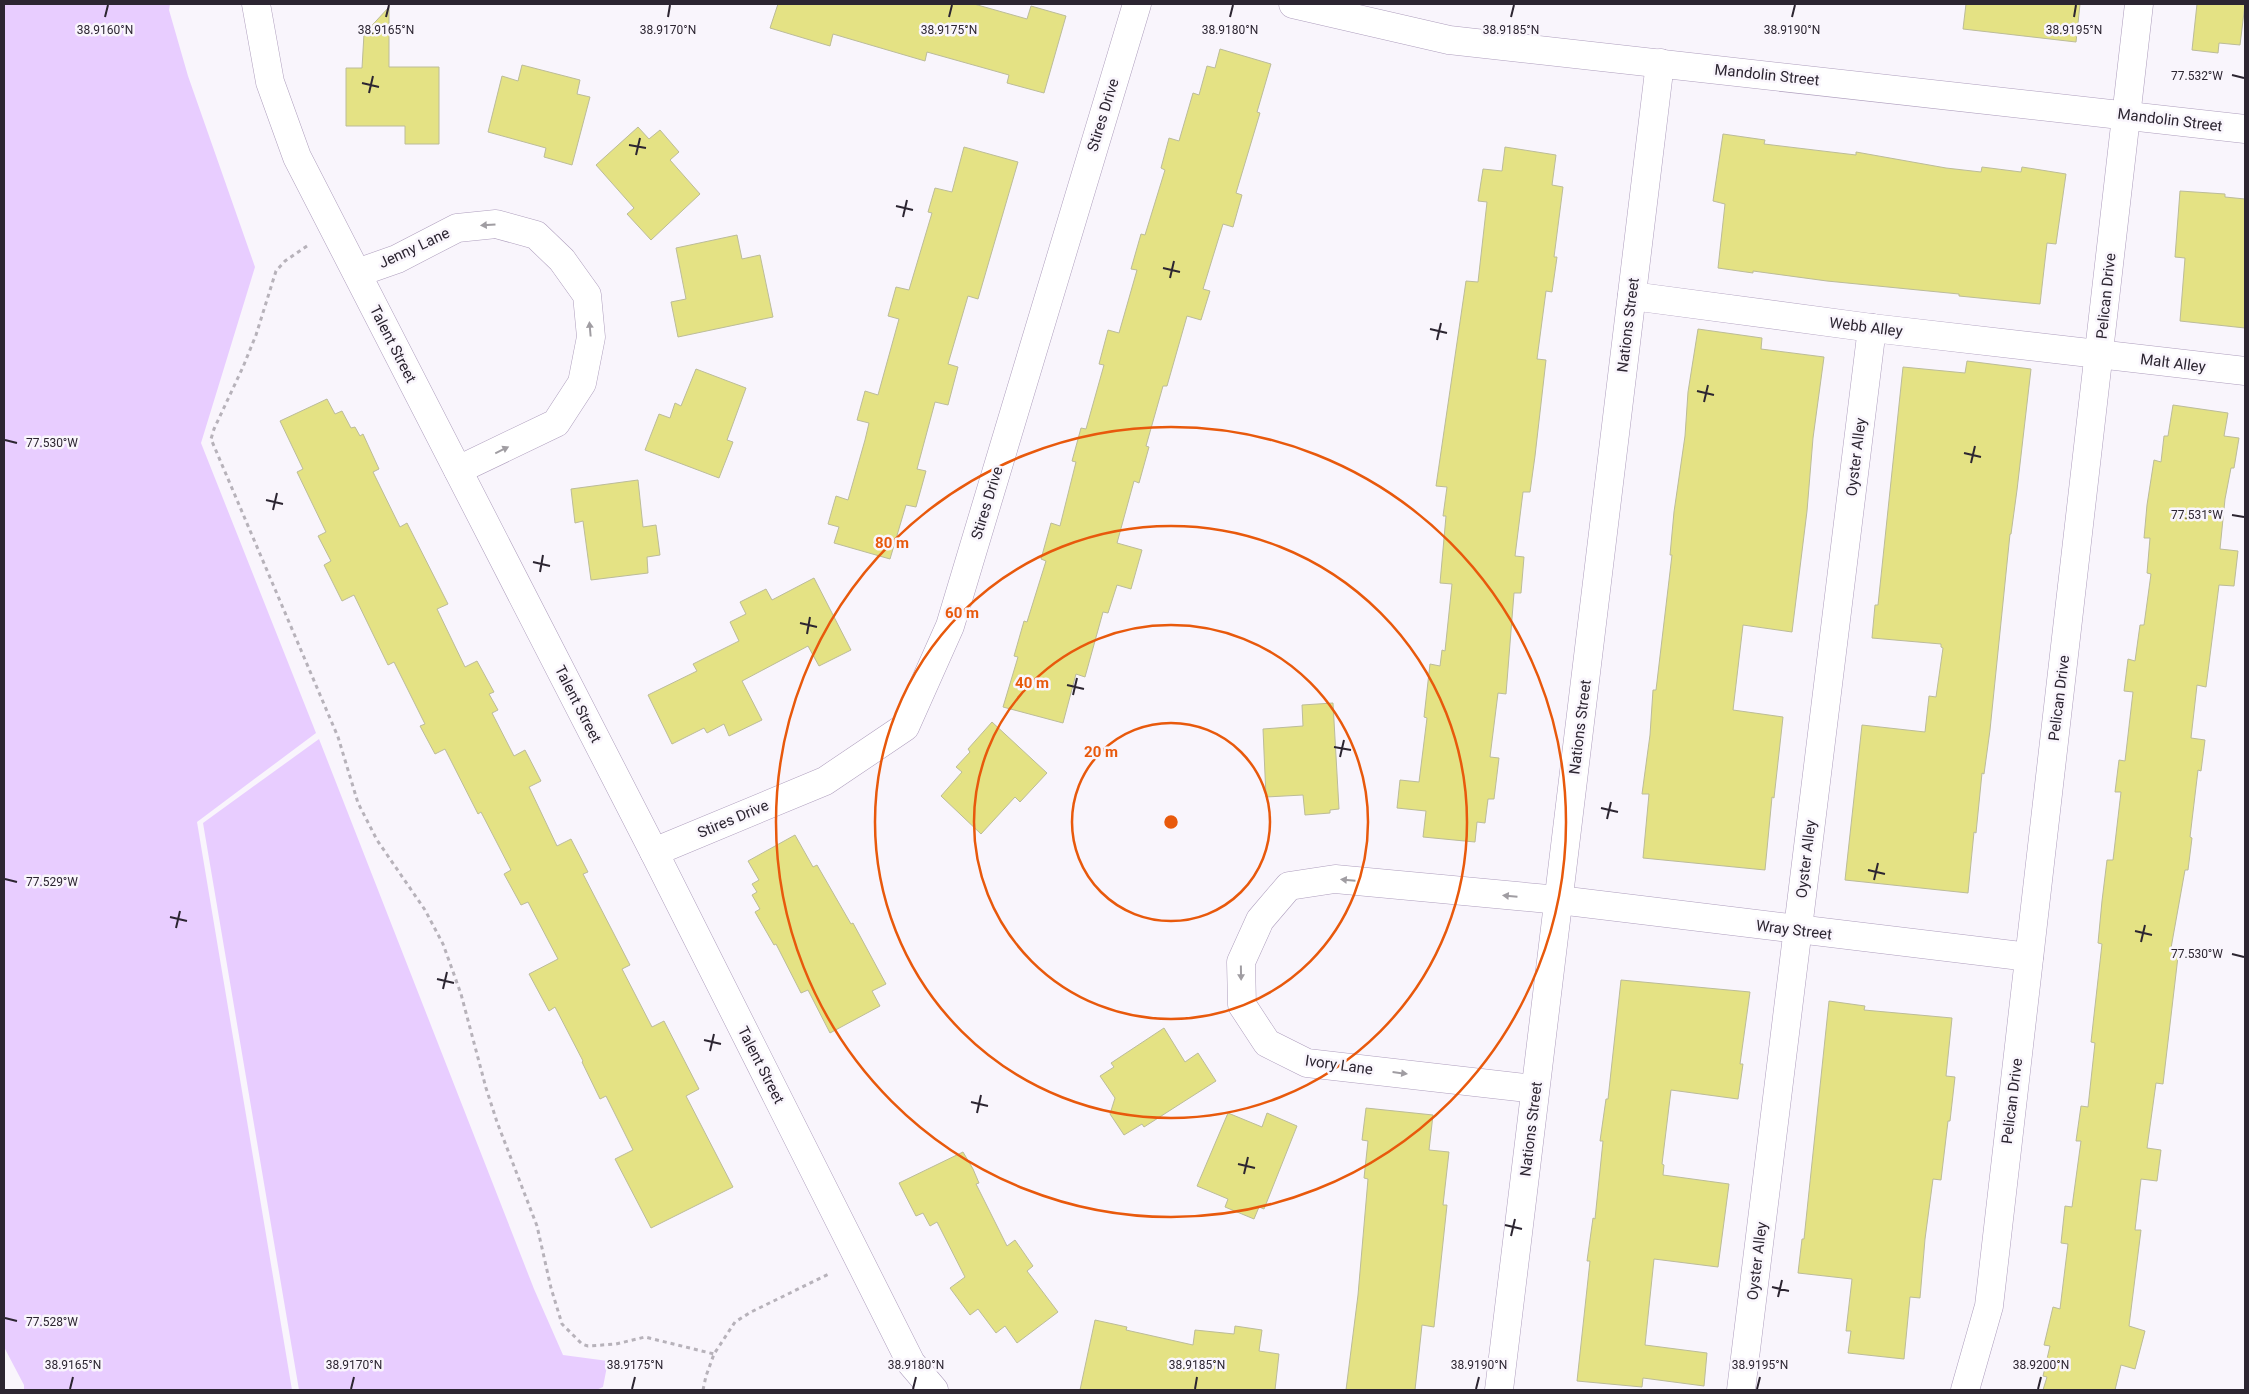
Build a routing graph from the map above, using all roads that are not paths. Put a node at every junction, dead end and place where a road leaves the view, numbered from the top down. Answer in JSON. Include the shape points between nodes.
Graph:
{"nodes":[{"id":1,"x":256,"y":4,"type":"edge"},
{"id":2,"x":1137,"y":4,"type":"edge"},
{"id":3,"x":1293,"y":4,"type":"edge"},
{"id":4,"x":2139,"y":4,"type":"edge"},
{"id":5,"x":1660,"y":63,"type":"junction"},
{"id":6,"x":2126,"y":115,"type":"junction"},
{"id":7,"x":2245,"y":129,"type":"edge"},
{"id":8,"x":357,"y":273,"type":"junction"},
{"id":9,"x":1632,"y":296,"type":"junction"},
{"id":10,"x":1872,"y":328,"type":"junction"},
{"id":11,"x":2100,"y":354,"type":"junction"},
{"id":12,"x":2245,"y":371,"type":"edge"},
{"id":13,"x":458,"y":470,"type":"junction"},
{"id":14,"x":654,"y":852,"type":"junction"},
{"id":15,"x":1559,"y":900,"type":"junction"},
{"id":16,"x":1797,"y":931,"type":"junction"},
{"id":17,"x":2029,"y":958,"type":"junction"},
{"id":18,"x":1535,"y":1089,"type":"junction"},
{"id":19,"x":934,"y":1390,"type":"edge"},
{"id":20,"x":1499,"y":1390,"type":"edge"},
{"id":21,"x":1741,"y":1390,"type":"edge"},
{"id":22,"x":1965,"y":1390,"type":"edge"}],
"edges":[{"from":1,"to":8,"type":"street","name":"Talent Street","via":[[270,82],[297,157]]},
{"from":2,"to":14,"type":"street","name":"Stires Drive","via":[[950,626],[905,727],[825,781]]},
{"from":3,"to":5,"type":"street","name":"Mandolin Street","via":[[1449,40]]},
{"from":4,"to":6,"type":"street","name":"Pelican Drive"},
{"from":5,"to":6,"type":"street","name":"Mandolin Street"},
{"from":5,"to":9,"type":"street","name":"Nations Street"},
{"from":6,"to":7,"type":"street","name":"Mandolin Street"},
{"from":6,"to":11,"type":"street","name":"Pelican Drive"},
{"from":8,"to":13,"type":"street","name":"Talent Street"},
{"from":13,"to":8,"type":"street","name":"Jenny Lane","one_way":true,"via":[[556,423],[582,383],[590,337],[586,296],[562,260],[536,235],[496,224],[456,228],[397,259]]},
{"from":9,"to":10,"type":"street","name":"Webb Alley"},
{"from":9,"to":15,"type":"street","name":"Nations Street"},
{"from":10,"to":11,"type":"street","name":"Webb Alley"},
{"from":10,"to":16,"type":"street","name":"Oyster Alley"},
{"from":11,"to":12,"type":"street","name":"Malt Alley"},
{"from":11,"to":17,"type":"street","name":"Pelican Drive"},
{"from":13,"to":14,"type":"street","name":"Talent Street"},
{"from":14,"to":19,"type":"street","name":"Talent Street","via":[[912,1363]]},
{"from":15,"to":16,"type":"street","name":"Wray Street"},
{"from":15,"to":18,"type":"street","name":"Nations Street"},
{"from":15,"to":18,"type":"street","name":"Ivory Lane","one_way":true,"via":[[1335,879],[1289,886],[1260,920],[1241,962],[1242,1005],[1267,1043],[1308,1063]]},
{"from":16,"to":17,"type":"street","name":"Wray Street"},
{"from":16,"to":21,"type":"street","name":"Oyster Alley"},
{"from":17,"to":22,"type":"street","name":"Pelican Drive","via":[[1989,1306]]},
{"from":18,"to":20,"type":"street","name":"Nations Street"}]}
